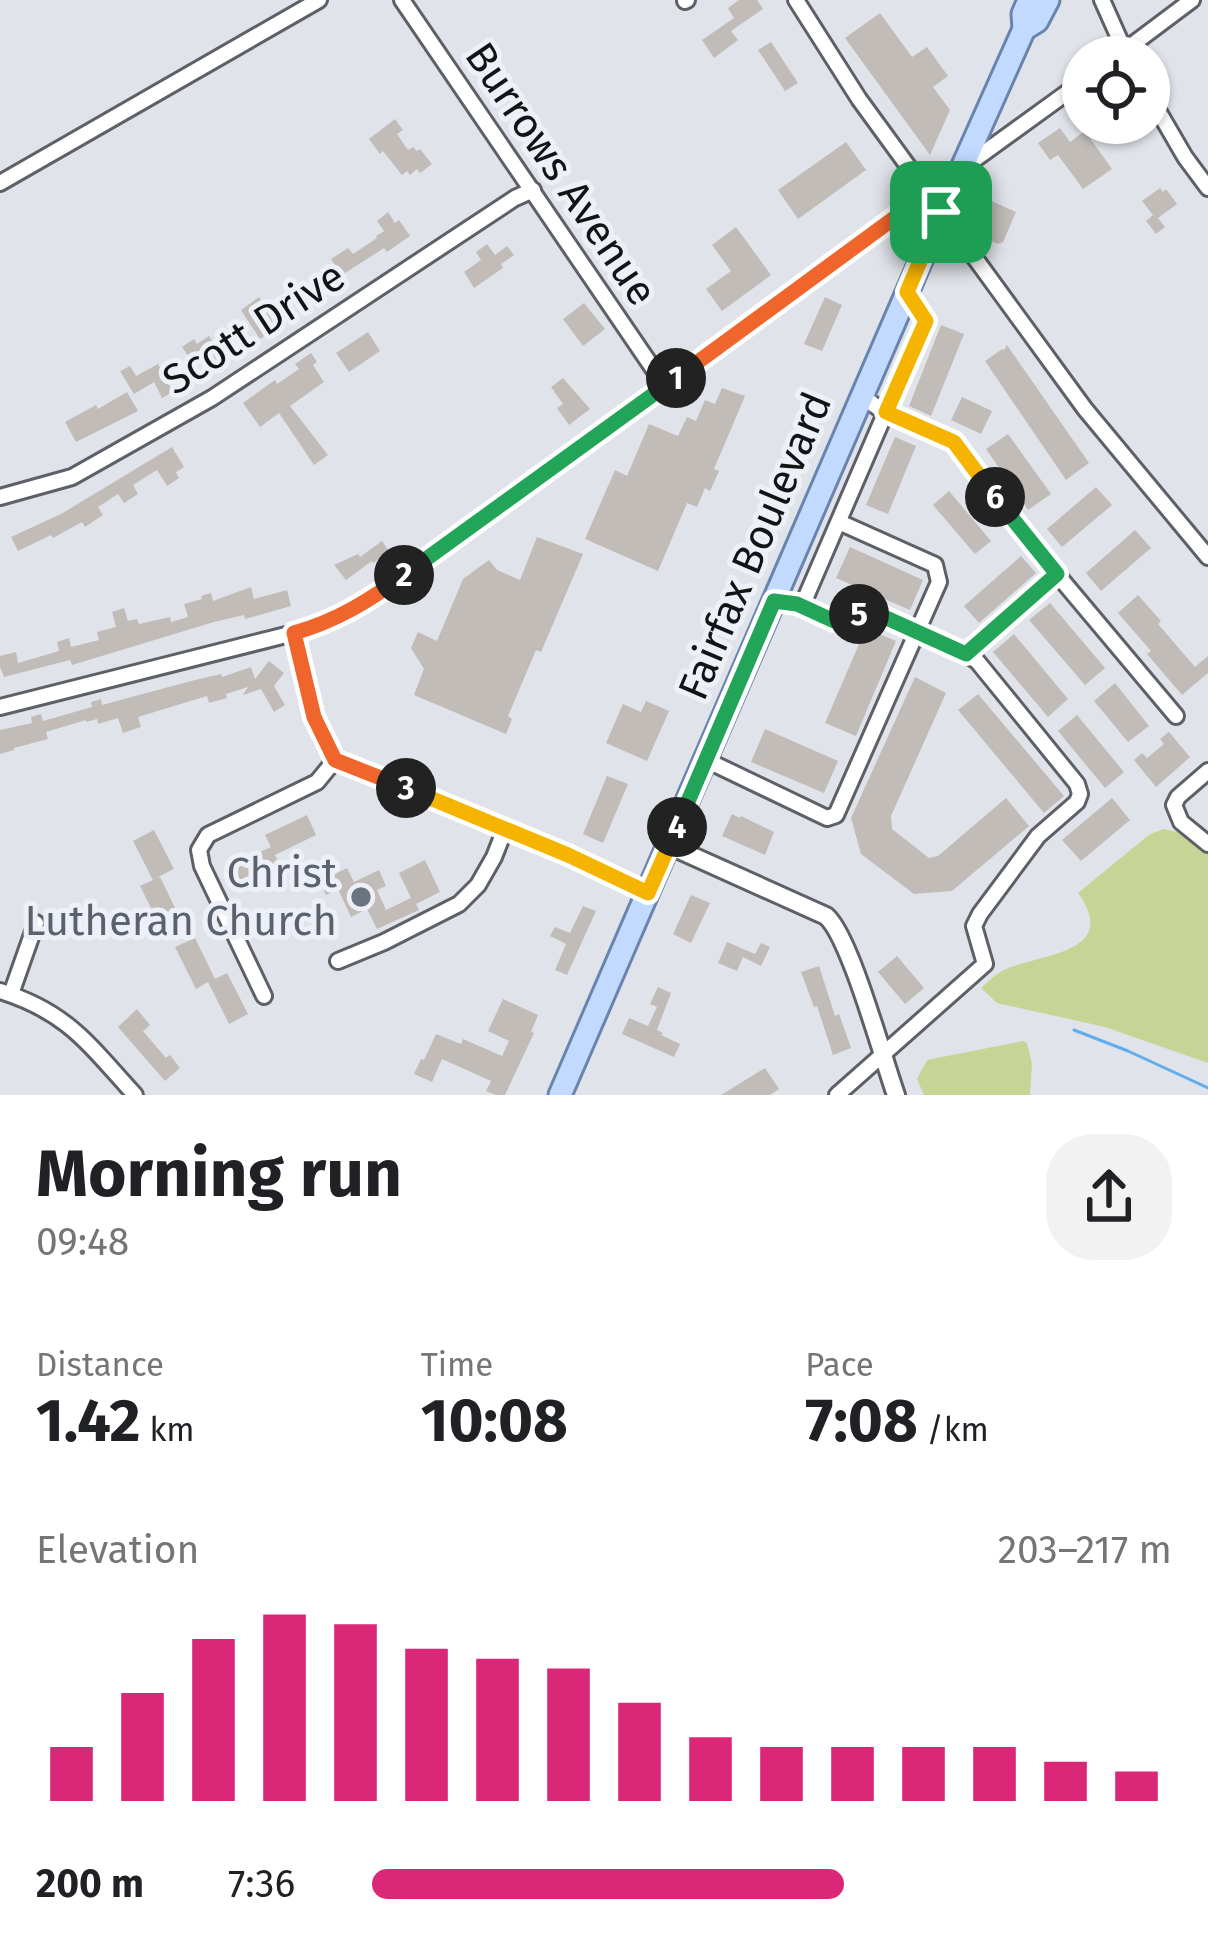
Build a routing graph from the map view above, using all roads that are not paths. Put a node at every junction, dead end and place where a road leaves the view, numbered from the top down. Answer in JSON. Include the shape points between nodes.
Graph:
{"nodes":[{"id":1,"x":319,"y":0,"type":"edge"},
{"id":2,"x":402,"y":0,"type":"edge"},
{"id":3,"x":796,"y":0,"type":"edge"},
{"id":4,"x":1029,"y":0,"type":"edge"},
{"id":5,"x":1048,"y":0,"type":"edge"},
{"id":6,"x":1102,"y":0,"type":"edge"},
{"id":7,"x":1192,"y":0,"type":"edge"},
{"id":8,"x":1024,"y":28,"type":"junction"},
{"id":9,"x":1116,"y":36,"type":"edge"},
{"id":10,"x":1147,"y":36,"type":"edge"},
{"id":11,"x":1062,"y":96,"type":"edge"},
{"id":12,"x":1170,"y":132,"type":"edge"},
{"id":13,"x":959,"y":172,"type":"junction"},
{"id":14,"x":0,"y":183,"type":"edge"},
{"id":15,"x":1208,"y":188,"type":"edge"},
{"id":16,"x":532,"y":190,"type":"junction"},
{"id":17,"x":927,"y":194,"type":"junction"},
{"id":18,"x":941,"y":212,"type":"junction"},
{"id":19,"x":907,"y":292,"type":"junction"},
{"id":20,"x":665,"y":386,"type":"junction"},
{"id":21,"x":862,"y":396,"type":"junction"},
{"id":22,"x":886,"y":412,"type":"junction"},
{"id":23,"x":0,"y":497,"type":"edge"},
{"id":24,"x":839,"y":521,"type":"junction"},
{"id":25,"x":1208,"y":557,"type":"edge"},
{"id":26,"x":1057,"y":574,"type":"junction"},
{"id":27,"x":774,"y":601,"type":"junction"},
{"id":28,"x":802,"y":606,"type":"junction"},
{"id":29,"x":916,"y":632,"type":"junction"},
{"id":30,"x":294,"y":633,"type":"junction"},
{"id":31,"x":966,"y":654,"type":"junction"},
{"id":32,"x":0,"y":707,"type":"edge"},
{"id":33,"x":1176,"y":716,"type":"dead end"},
{"id":34,"x":335,"y":760,"type":"junction"},
{"id":35,"x":706,"y":760,"type":"junction"},
{"id":36,"x":1208,"y":771,"type":"edge"},
{"id":37,"x":505,"y":829,"type":"junction"},
{"id":38,"x":1208,"y":844,"type":"edge"},
{"id":39,"x":668,"y":845,"type":"junction"},
{"id":40,"x":648,"y":893,"type":"junction"},
{"id":41,"x":36,"y":922,"type":"dead end"},
{"id":42,"x":338,"y":962,"type":"dead end"},
{"id":43,"x":5,"y":993,"type":"edge"},
{"id":44,"x":263,"y":996,"type":"dead end"},
{"id":45,"x":882,"y":1055,"type":"junction"},
{"id":46,"x":135,"y":1095,"type":"edge"},
{"id":47,"x":560,"y":1095,"type":"edge"},
{"id":48,"x":837,"y":1095,"type":"edge"},
{"id":49,"x":896,"y":1095,"type":"edge"}],
"edges":[{"from":1,"to":14,"type":"street"},
{"from":2,"to":16,"type":"street","name":"Burrows Avenue"},
{"from":3,"to":17,"type":"street"},
{"from":4,"to":8,"type":"main road","name":"Fairfax Boulevard"},
{"from":5,"to":8,"type":"main road","name":"Fairfax Boulevard"},
{"from":6,"to":9,"type":"street"},
{"from":7,"to":10,"type":"street"},
{"from":8,"to":13,"type":"main road","name":"Fairfax Boulevard"},
{"from":11,"to":13,"type":"street"},
{"from":12,"to":15,"type":"street"},
{"from":13,"to":17,"type":"street"},
{"from":13,"to":18,"type":"main road","name":"Fairfax Boulevard"},
{"from":16,"to":20,"type":"street","name":"Burrows Avenue"},
{"from":16,"to":23,"type":"street","name":"Scott Drive","via":[[212,398],[72,477]]},
{"from":17,"to":18,"type":"street"},
{"from":17,"to":20,"type":"street"},
{"from":18,"to":19,"type":"main road","name":"Fairfax Boulevard"},
{"from":18,"to":25,"type":"street","via":[[1085,409]]},
{"from":19,"to":21,"type":"main road","name":"Fairfax Boulevard"},
{"from":19,"to":22,"type":"street","via":[[926,321]]},
{"from":20,"to":30,"type":"street","via":[[375,596]]},
{"from":21,"to":22,"type":"street"},
{"from":21,"to":27,"type":"main road","name":"Fairfax Boulevard"},
{"from":22,"to":24,"type":"street"},
{"from":22,"to":26,"type":"street","via":[[954,442]]},
{"from":24,"to":28,"type":"street"},
{"from":24,"to":29,"type":"street","via":[[935,566],[939,582]]},
{"from":26,"to":31,"type":"street"},
{"from":26,"to":33,"type":"street"},
{"from":27,"to":28,"type":"street"},
{"from":27,"to":35,"type":"main road","name":"Fairfax Boulevard"},
{"from":28,"to":29,"type":"street","via":[[834,621],[871,611]]},
{"from":29,"to":31,"type":"street"},
{"from":29,"to":35,"type":"street","via":[[832,818]]},
{"from":30,"to":32,"type":"street"},
{"from":30,"to":34,"type":"street","via":[[314,717]]},
{"from":31,"to":45,"type":"street","via":[[1080,794],[980,914],[974,926],[986,961],[977,974]]},
{"from":34,"to":37,"type":"street"},
{"from":34,"to":44,"type":"street","via":[[316,782],[208,835],[199,850]]},
{"from":35,"to":39,"type":"main road","name":"Fairfax Boulevard"},
{"from":36,"to":38,"type":"street","via":[[1174,809]]},
{"from":37,"to":40,"type":"street"},
{"from":37,"to":42,"type":"street","via":[[460,904]]},
{"from":39,"to":40,"type":"main road","name":"Fairfax Boulevard"},
{"from":39,"to":45,"type":"street","via":[[832,921]]},
{"from":40,"to":47,"type":"main road","name":"Fairfax Boulevard"},
{"from":41,"to":43,"type":"street"},
{"from":43,"to":46,"type":"street","via":[[72,1026]]},
{"from":45,"to":48,"type":"street"},
{"from":45,"to":49,"type":"street"}]}
